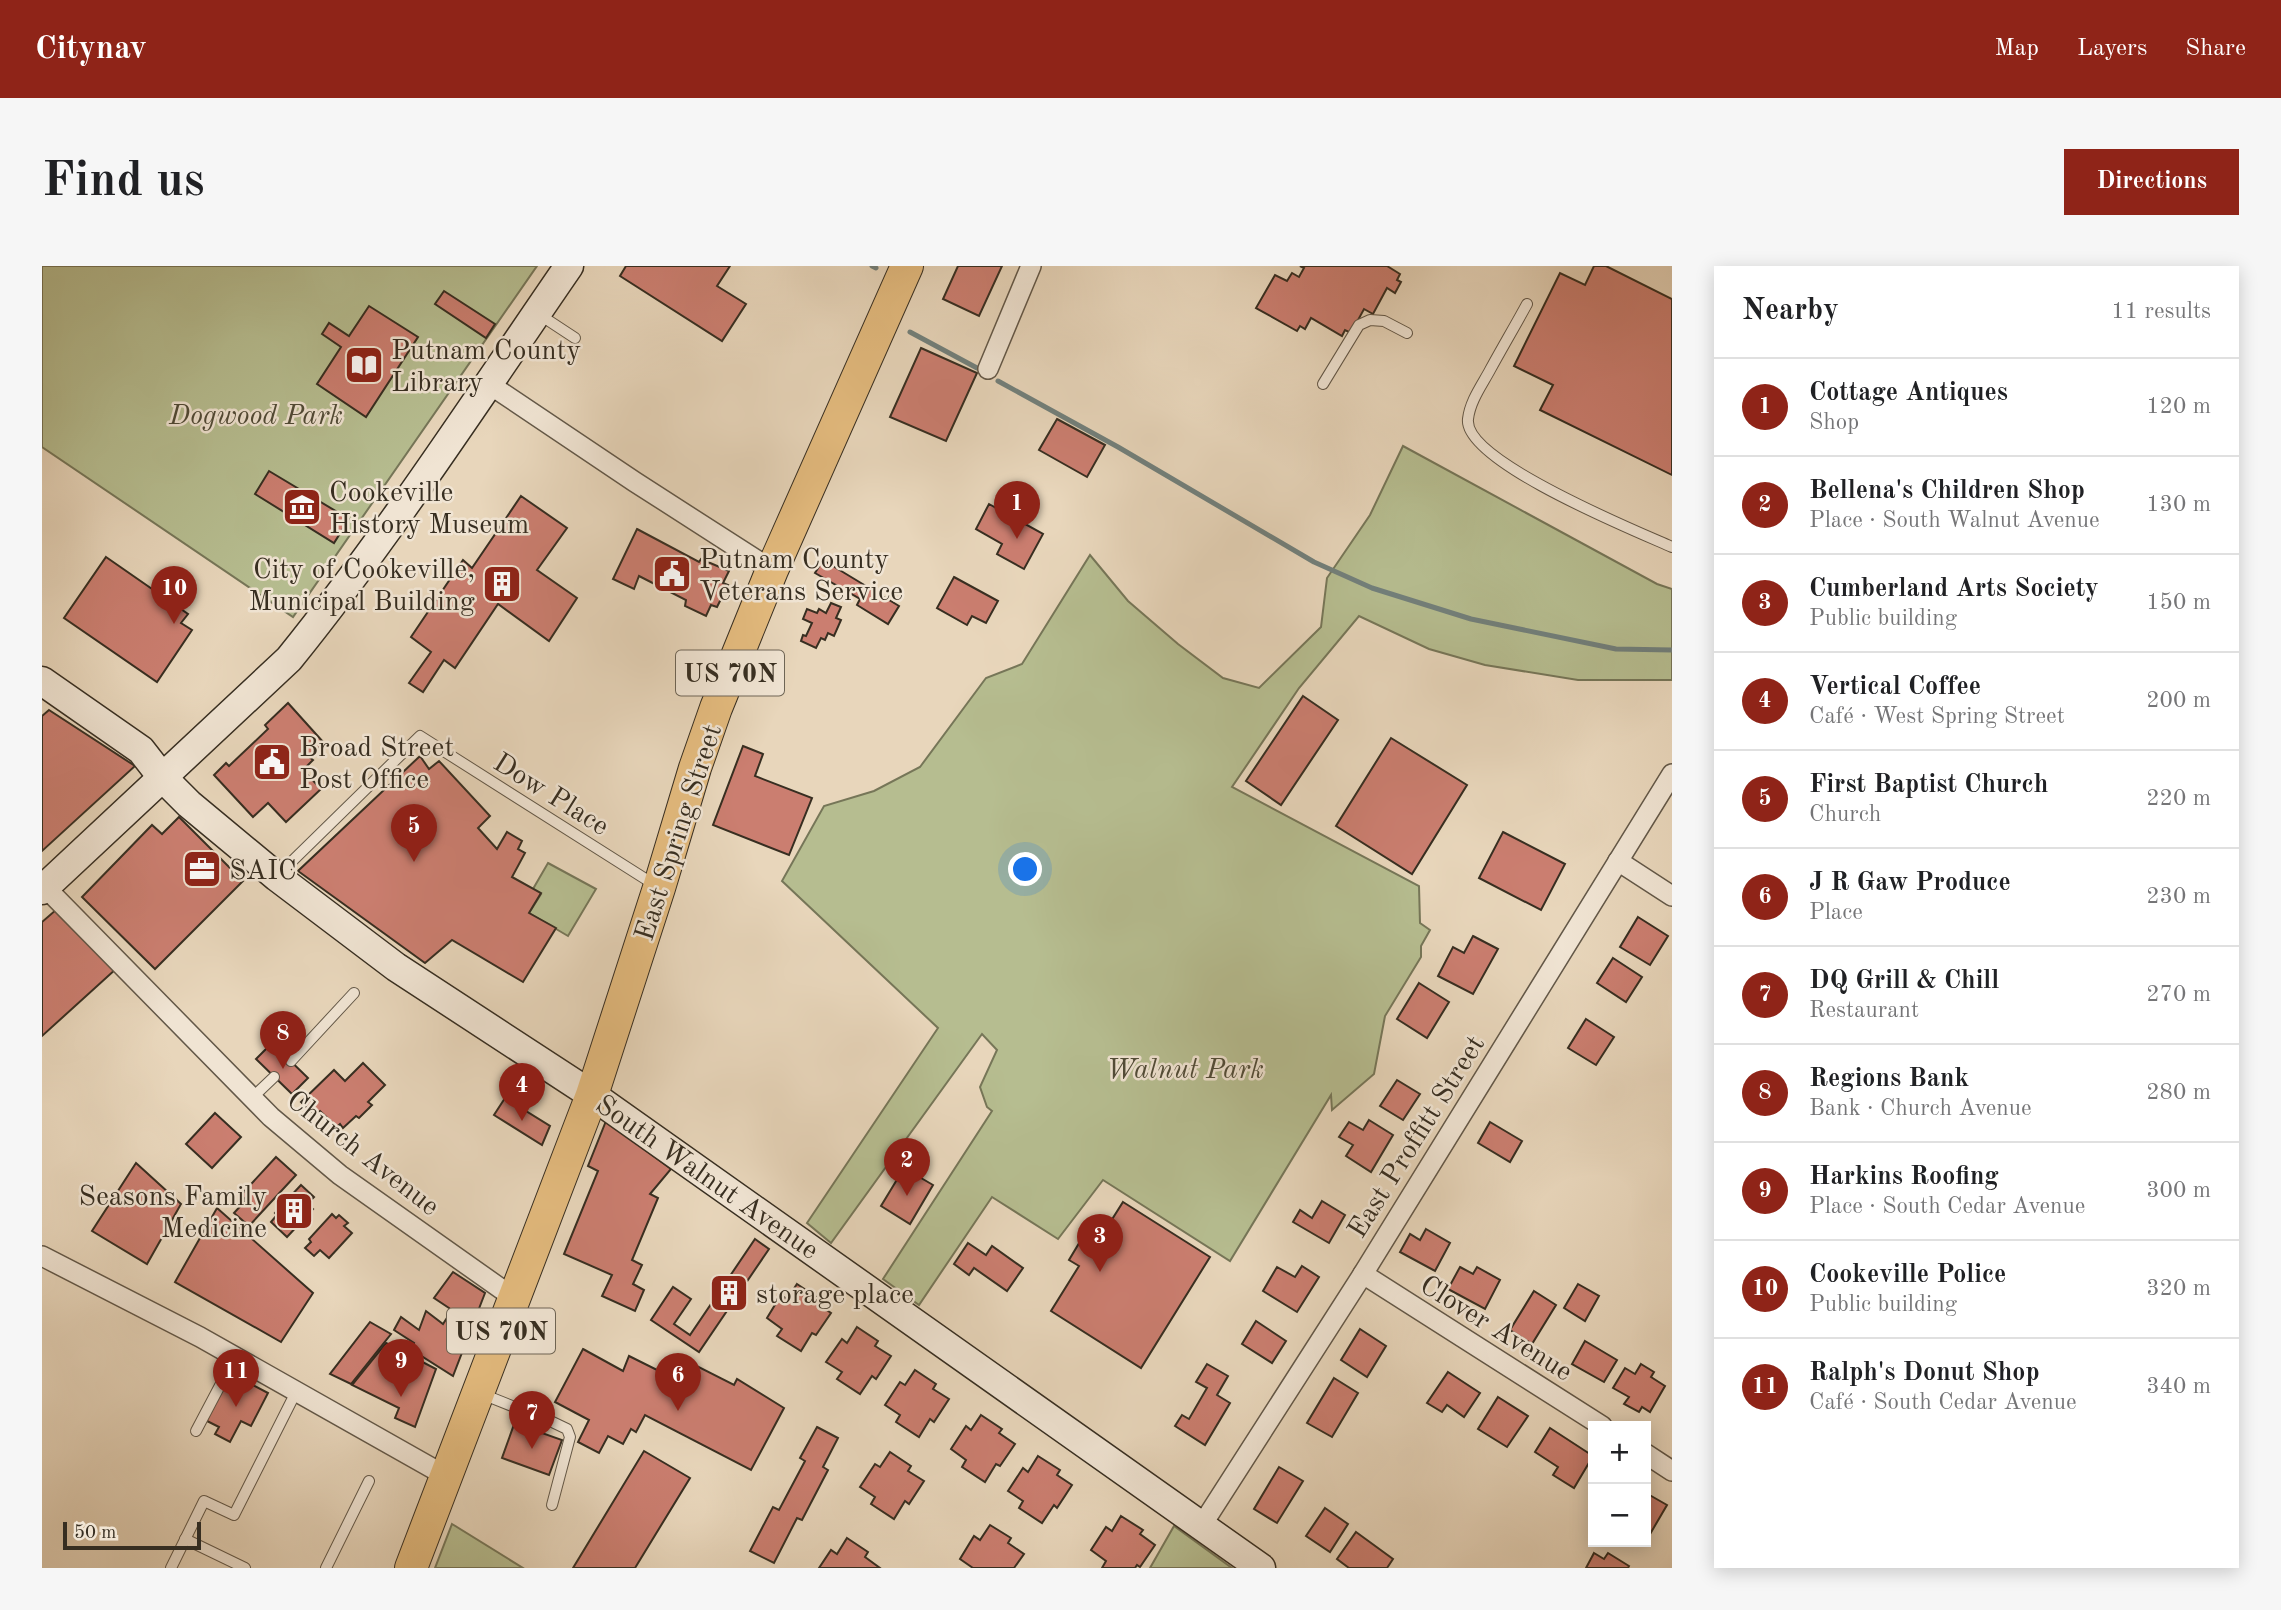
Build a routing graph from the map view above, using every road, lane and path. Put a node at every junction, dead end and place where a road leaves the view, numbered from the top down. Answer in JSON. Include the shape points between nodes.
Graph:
{"nodes":[{"id":1,"x":569,"y":266,"type":"edge"},
{"id":2,"x":907,"y":266,"type":"edge"},
{"id":3,"x":1031,"y":266,"type":"edge"},
{"id":4,"x":1527,"y":304,"type":"dead end"},
{"id":5,"x":537,"y":313,"type":"junction"},
{"id":6,"x":1407,"y":333,"type":"dead end"},
{"id":7,"x":575,"y":338,"type":"dead end"},
{"id":8,"x":988,"y":369,"type":"dead end"},
{"id":9,"x":489,"y":384,"type":"junction"},
{"id":10,"x":1323,"y":384,"type":"dead end"},
{"id":11,"x":1672,"y":547,"type":"edge"},
{"id":12,"x":772,"y":570,"type":"junction"},
{"id":13,"x":42,"y":681,"type":"edge"},
{"id":14,"x":1672,"y":774,"type":"edge"},
{"id":15,"x":162,"y":777,"type":"junction"},
{"id":16,"x":1618,"y":860,"type":"junction"},
{"id":17,"x":276,"y":877,"type":"junction"},
{"id":18,"x":659,"y":888,"type":"junction"},
{"id":19,"x":44,"y":889,"type":"edge"},
{"id":20,"x":1672,"y":896,"type":"edge"},
{"id":21,"x":354,"y":993,"type":"dead end"},
{"id":22,"x":291,"y":1061,"type":"dead end"},
{"id":23,"x":274,"y":1077,"type":"dead end"},
{"id":24,"x":593,"y":1095,"type":"junction"},
{"id":25,"x":252,"y":1098,"type":"junction"},
{"id":26,"x":42,"y":1256,"type":"edge"},
{"id":27,"x":1363,"y":1275,"type":"junction"},
{"id":28,"x":513,"y":1298,"type":"junction"},
{"id":29,"x":235,"y":1357,"type":"junction"},
{"id":30,"x":296,"y":1392,"type":"junction"},
{"id":31,"x":478,"y":1392,"type":"junction"},
{"id":32,"x":527,"y":1412,"type":"dead end"},
{"id":33,"x":544,"y":1418,"type":"dead end"},
{"id":34,"x":1594,"y":1421,"type":"edge"},
{"id":35,"x":196,"y":1431,"type":"dead end"},
{"id":36,"x":1651,"y":1457,"type":"edge"},
{"id":37,"x":1672,"y":1471,"type":"edge"},
{"id":38,"x":446,"y":1476,"type":"junction"},
{"id":39,"x":369,"y":1481,"type":"dead end"},
{"id":40,"x":552,"y":1505,"type":"dead end"},
{"id":41,"x":1202,"y":1525,"type":"junction"},
{"id":42,"x":186,"y":1539,"type":"junction"},
{"id":43,"x":171,"y":1568,"type":"edge"},
{"id":44,"x":245,"y":1568,"type":"edge"},
{"id":45,"x":326,"y":1568,"type":"edge"},
{"id":46,"x":411,"y":1568,"type":"edge"},
{"id":47,"x":1261,"y":1568,"type":"edge"}],
"edges":[{"from":1,"to":5,"type":"street"},
{"from":2,"to":12,"type":"main road","name":"East Spring Street","number":"US 70N"},
{"from":3,"to":8,"type":"street"},
{"from":4,"to":11,"type":"lane","via":[[1472,402],[1467,422],[1475,438],[1493,457],[1535,483]]},
{"from":5,"to":7,"type":"lane"},
{"from":5,"to":9,"type":"street"},
{"from":6,"to":10,"type":"lane","via":[[1384,321],[1359,325]]},
{"from":9,"to":12,"type":"street"},
{"from":9,"to":15,"type":"street","via":[[289,659]]},
{"from":12,"to":18,"type":"main road","name":"East Spring Street","number":"US 70N","via":[[716,708]]},
{"from":13,"to":15,"type":"street","name":"South Walnut Avenue","via":[[141,750]]},
{"from":14,"to":16,"type":"street","name":"East Proffitt Street"},
{"from":15,"to":17,"type":"street","name":"South Walnut Avenue"},
{"from":15,"to":19,"type":"street"},
{"from":16,"to":20,"type":"street"},
{"from":16,"to":27,"type":"street","name":"East Proffitt Street"},
{"from":17,"to":18,"type":"lane","name":"Dow Place","via":[[420,736]]},
{"from":17,"to":24,"type":"street","name":"South Walnut Avenue","via":[[396,967]]},
{"from":18,"to":24,"type":"main road","name":"East Spring Street","number":"US 70N"},
{"from":19,"to":25,"type":"street","name":"Church Avenue"},
{"from":21,"to":22,"type":"lane"},
{"from":23,"to":25,"type":"lane"},
{"from":24,"to":28,"type":"main road","number":"US 70N"},
{"from":24,"to":41,"type":"street","name":"South Walnut Avenue"},
{"from":25,"to":28,"type":"street","name":"Church Avenue","via":[[340,1175]]},
{"from":26,"to":29,"type":"street"},
{"from":27,"to":34,"type":"street","name":"Clover Avenue"},
{"from":27,"to":41,"type":"street","name":"East Proffitt Street"},
{"from":28,"to":31,"type":"main road","number":"US 70N"},
{"from":29,"to":30,"type":"street"},
{"from":29,"to":35,"type":"lane"},
{"from":30,"to":38,"type":"street"},
{"from":30,"to":42,"type":"lane","via":[[234,1515],[204,1501]]},
{"from":31,"to":32,"type":"lane"},
{"from":31,"to":38,"type":"main road","number":"US 70N"},
{"from":33,"to":40,"type":"lane","via":[[568,1429],[570,1437]]},
{"from":36,"to":37,"type":"street"},
{"from":38,"to":46,"type":"main road","number":"US 70N"},
{"from":39,"to":45,"type":"lane"},
{"from":41,"to":47,"type":"street","name":"South Walnut Avenue"},
{"from":42,"to":43,"type":"lane"},
{"from":42,"to":44,"type":"lane"}]}
